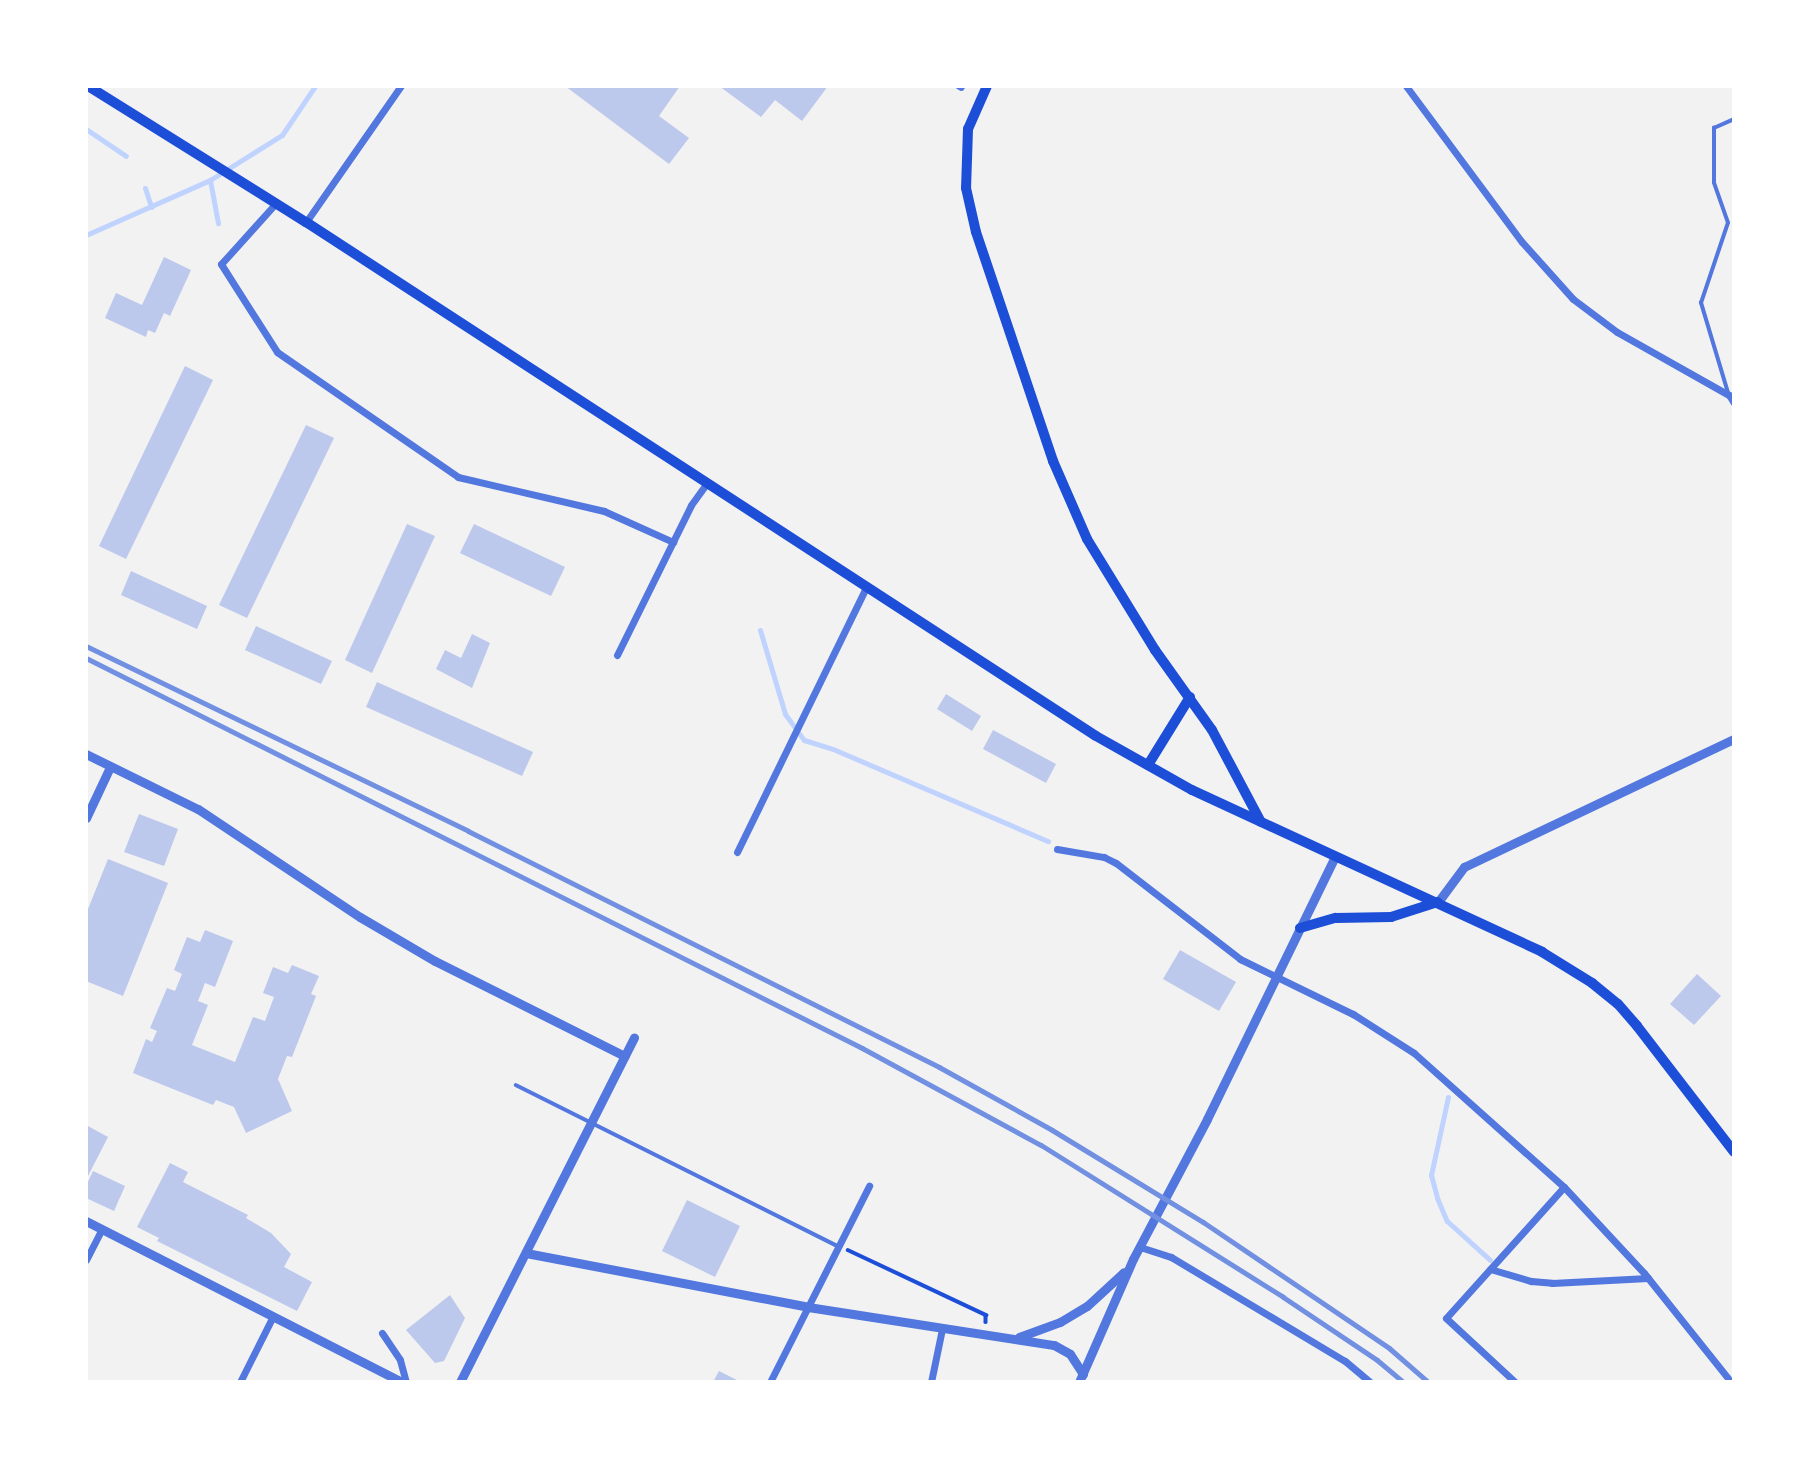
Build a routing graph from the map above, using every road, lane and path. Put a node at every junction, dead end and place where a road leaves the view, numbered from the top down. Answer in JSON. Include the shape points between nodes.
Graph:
{"nodes":[{"id":1,"x":88,"y":86,"type":"edge"},
{"id":2,"x":401,"y":86,"type":"edge"},
{"id":3,"x":988,"y":86,"type":"edge"},
{"id":4,"x":1406,"y":86,"type":"edge"},
{"id":5,"x":1734,"y":118,"type":"edge"},
{"id":6,"x":272,"y":200,"type":"junction"},
{"id":7,"x":306,"y":222,"type":"junction"},
{"id":8,"x":1729,"y":395,"type":"junction"},
{"id":9,"x":1734,"y":403,"type":"edge"},
{"id":10,"x":707,"y":482,"type":"junction"},
{"id":11,"x":673,"y":542,"type":"junction"},
{"id":12,"x":866,"y":587,"type":"junction"},
{"id":13,"x":617,"y":655,"type":"dead end"},
{"id":14,"x":1190,"y":697,"type":"junction"},
{"id":15,"x":1734,"y":740,"type":"edge"},
{"id":16,"x":86,"y":754,"type":"edge"},
{"id":17,"x":1148,"y":765,"type":"junction"},
{"id":18,"x":110,"y":767,"type":"junction"},
{"id":19,"x":86,"y":818,"type":"edge"},
{"id":20,"x":1261,"y":822,"type":"junction"},
{"id":21,"x":1057,"y":849,"type":"dead end"},
{"id":22,"x":737,"y":852,"type":"dead end"},
{"id":23,"x":1335,"y":856,"type":"junction"},
{"id":24,"x":1438,"y":902,"type":"junction"},
{"id":25,"x":1300,"y":928,"type":"junction"},
{"id":26,"x":1276,"y":978,"type":"junction"},
{"id":27,"x":634,"y":1037,"type":"dead end"},
{"id":28,"x":625,"y":1056,"type":"junction"},
{"id":29,"x":516,"y":1085,"type":"dead end"},
{"id":30,"x":591,"y":1123,"type":"junction"},
{"id":31,"x":1734,"y":1152,"type":"edge"},
{"id":32,"x":869,"y":1186,"type":"dead end"},
{"id":33,"x":1564,"y":1187,"type":"junction"},
{"id":34,"x":86,"y":1221,"type":"edge"},
{"id":35,"x":102,"y":1229,"type":"junction"},
{"id":36,"x":838,"y":1246,"type":"junction"},
{"id":37,"x":1140,"y":1247,"type":"junction"},
{"id":38,"x":526,"y":1253,"type":"junction"},
{"id":39,"x":1133,"y":1259,"type":"junction"},
{"id":40,"x":86,"y":1260,"type":"edge"},
{"id":41,"x":1490,"y":1269,"type":"junction"},
{"id":42,"x":1648,"y":1278,"type":"junction"},
{"id":43,"x":808,"y":1307,"type":"junction"},
{"id":44,"x":273,"y":1316,"type":"junction"},
{"id":45,"x":942,"y":1329,"type":"junction"},
{"id":46,"x":382,"y":1333,"type":"dead end"},
{"id":47,"x":1003,"y":1338,"type":"junction"},
{"id":48,"x":1014,"y":1339,"type":"junction"},
{"id":49,"x":1081,"y":1378,"type":"edge"},
{"id":50,"x":240,"y":1382,"type":"edge"},
{"id":51,"x":404,"y":1382,"type":"edge"},
{"id":52,"x":460,"y":1382,"type":"edge"},
{"id":53,"x":770,"y":1382,"type":"edge"},
{"id":54,"x":931,"y":1382,"type":"edge"},
{"id":55,"x":1370,"y":1382,"type":"edge"},
{"id":56,"x":1515,"y":1382,"type":"edge"},
{"id":57,"x":1731,"y":1382,"type":"edge"}],
"edges":[{"from":1,"to":6,"type":"main road"},
{"from":2,"to":7,"type":"street"},
{"from":3,"to":14,"type":"main road","via":[[968,129],[965,155],[966,188],[976,232],[1053,461],[1087,539]]},
{"from":4,"to":8,"type":"street","via":[[1522,242],[1573,299],[1617,332]]},
{"from":5,"to":8,"type":"lane","via":[[1714,128],[1714,183],[1728,223],[1701,303]]},
{"from":6,"to":7,"type":"main road"},
{"from":6,"to":11,"type":"street","via":[[222,264],[277,352],[458,477],[604,511]]},
{"from":7,"to":10,"type":"main road"},
{"from":8,"to":9,"type":"street"},
{"from":10,"to":11,"type":"street"},
{"from":10,"to":12,"type":"main road"},
{"from":11,"to":13,"type":"street"},
{"from":12,"to":17,"type":"main road"},
{"from":12,"to":22,"type":"street"},
{"from":14,"to":17,"type":"main road"},
{"from":14,"to":20,"type":"main road"},
{"from":15,"to":24,"type":"street","via":[[1464,867]]},
{"from":16,"to":18,"type":"street"},
{"from":17,"to":20,"type":"main road"},
{"from":18,"to":19,"type":"street"},
{"from":18,"to":28,"type":"street","via":[[198,809],[435,961]]},
{"from":20,"to":23,"type":"main road"},
{"from":21,"to":26,"type":"street","via":[[1116,863],[1229,951]]},
{"from":23,"to":24,"type":"main road"},
{"from":23,"to":25,"type":"street"},
{"from":24,"to":25,"type":"main road","via":[[1391,917],[1336,918]]},
{"from":24,"to":31,"type":"main road","via":[[1542,952],[1618,1004]]},
{"from":25,"to":26,"type":"street"},
{"from":26,"to":33,"type":"street","via":[[1353,1014],[1414,1053]]},
{"from":26,"to":37,"type":"street"},
{"from":27,"to":28,"type":"street"},
{"from":28,"to":30,"type":"street"},
{"from":29,"to":30,"type":"lane"},
{"from":30,"to":36,"type":"lane"},
{"from":30,"to":38,"type":"street"},
{"from":32,"to":36,"type":"street"},
{"from":33,"to":41,"type":"street"},
{"from":33,"to":42,"type":"street"},
{"from":34,"to":35,"type":"street"},
{"from":35,"to":40,"type":"street"},
{"from":35,"to":44,"type":"street"},
{"from":36,"to":43,"type":"street"},
{"from":36,"to":47,"type":"path","via":[[986,1315],[986,1322]]},
{"from":37,"to":39,"type":"street"},
{"from":37,"to":55,"type":"street","via":[[1171,1257],[1345,1361]]},
{"from":38,"to":43,"type":"street"},
{"from":38,"to":52,"type":"street"},
{"from":39,"to":48,"type":"street","via":[[1114,1284],[1087,1306]]},
{"from":39,"to":49,"type":"street"},
{"from":41,"to":42,"type":"street","via":[[1552,1283]]},
{"from":41,"to":56,"type":"street","via":[[1447,1318]]},
{"from":42,"to":57,"type":"street"},
{"from":43,"to":45,"type":"street"},
{"from":43,"to":53,"type":"street"},
{"from":44,"to":50,"type":"street"},
{"from":44,"to":51,"type":"street"},
{"from":45,"to":47,"type":"street"},
{"from":45,"to":54,"type":"street"},
{"from":46,"to":51,"type":"street","via":[[400,1360]]},
{"from":47,"to":48,"type":"street"},
{"from":48,"to":49,"type":"street","via":[[1062,1348],[1070,1354]]}]}
